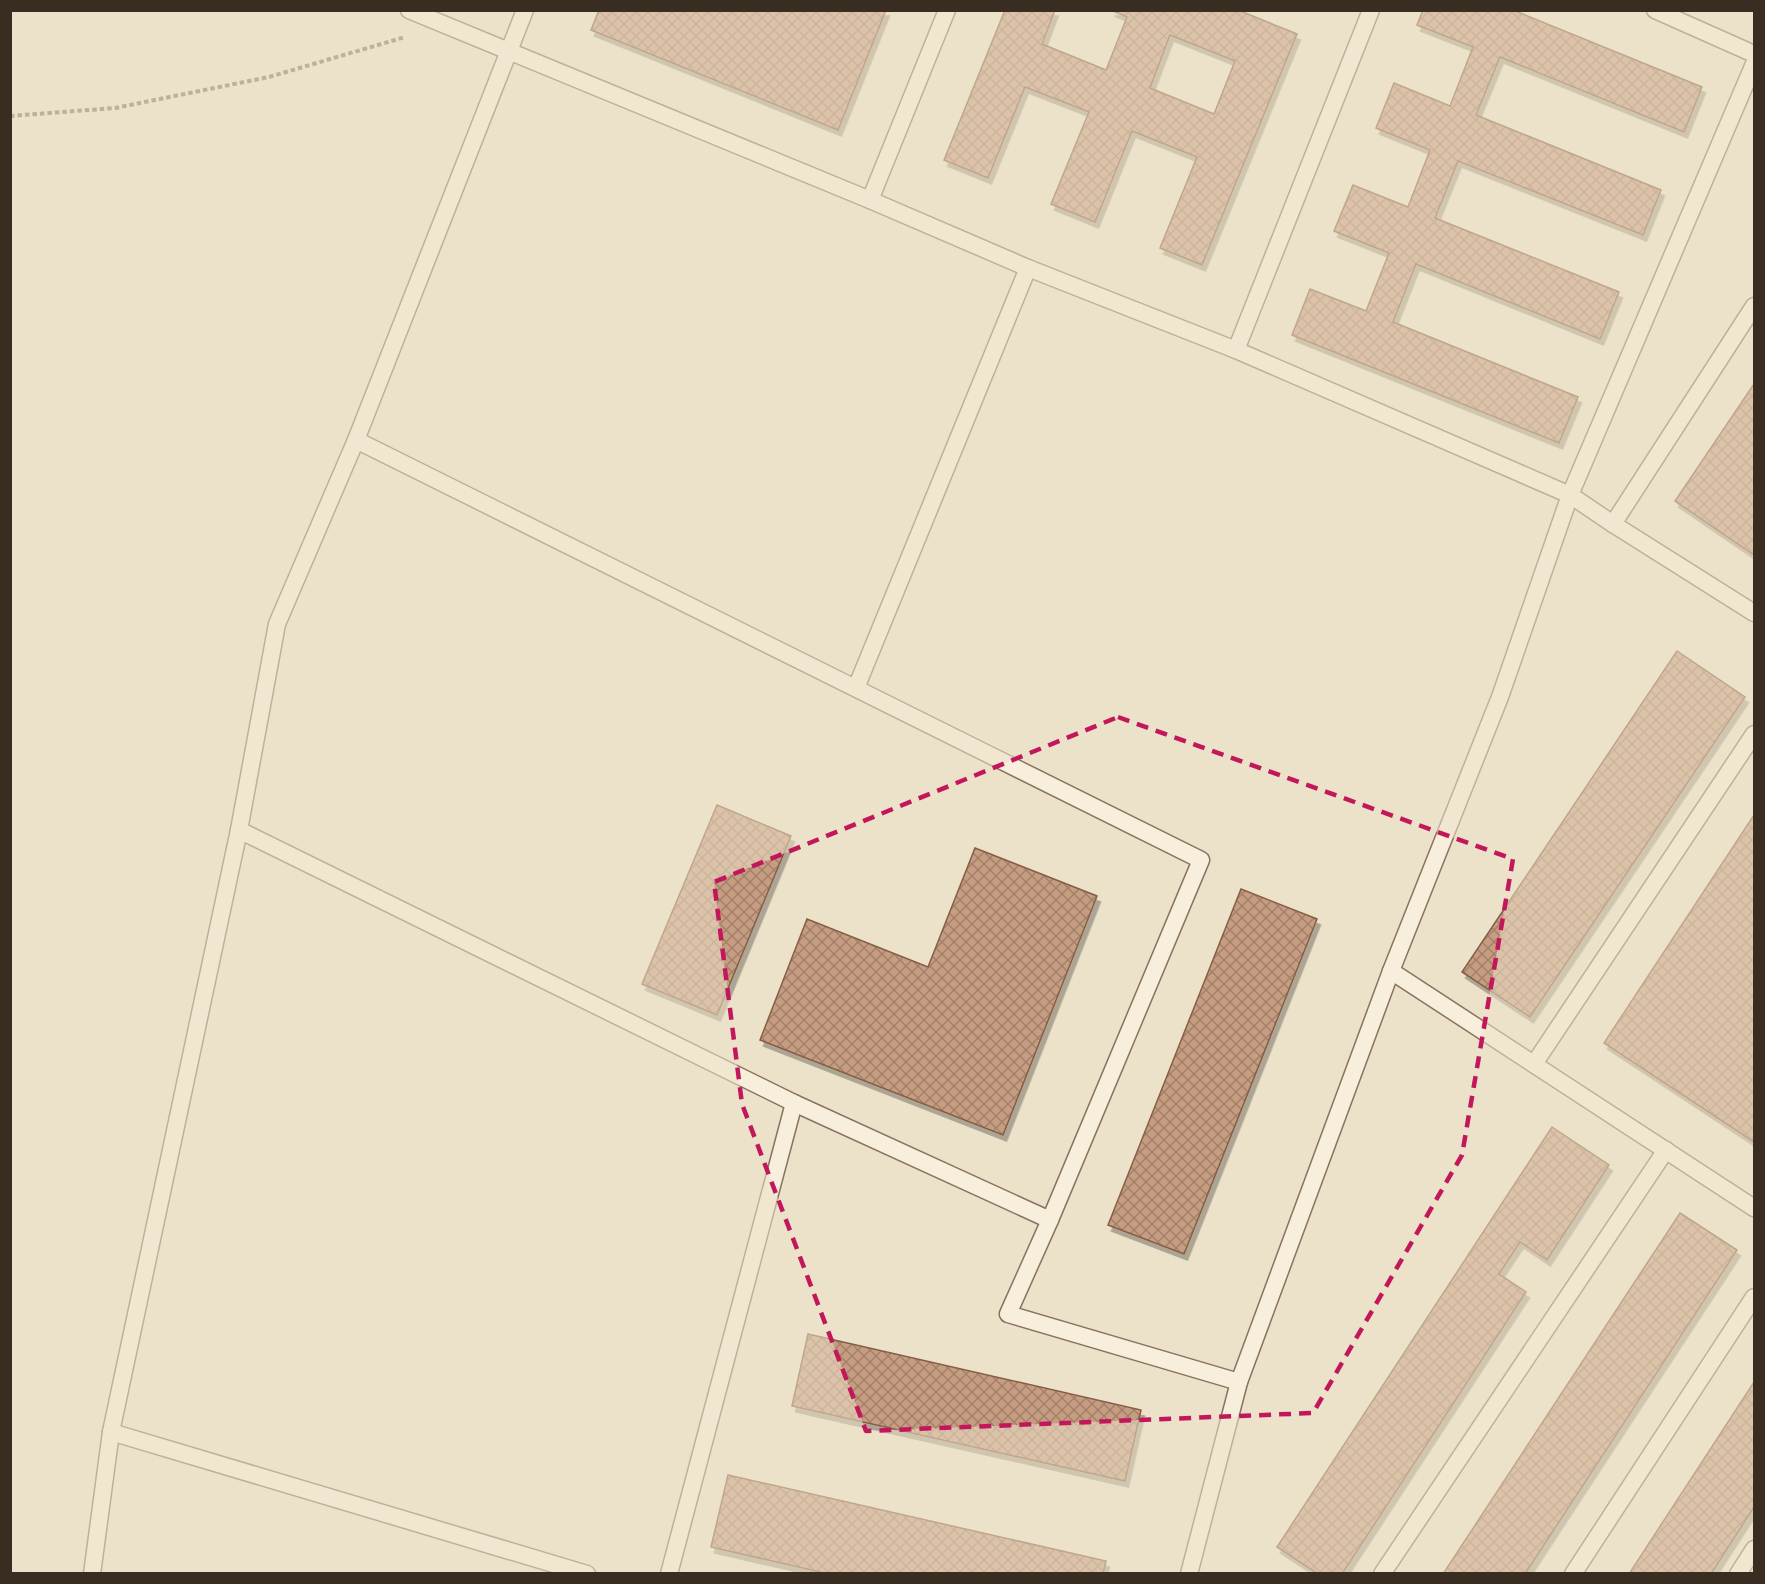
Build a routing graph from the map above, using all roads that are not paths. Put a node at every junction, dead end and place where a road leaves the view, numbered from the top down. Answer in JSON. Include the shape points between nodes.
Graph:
{"nodes":[{"id":1,"x":409,"y":10,"type":"edge"},
{"id":2,"x":525,"y":10,"type":"edge"},
{"id":3,"x":947,"y":10,"type":"edge"},
{"id":4,"x":1371,"y":10,"type":"edge"},
{"id":5,"x":1655,"y":10,"type":"edge"},
{"id":6,"x":509,"y":51,"type":"junction"},
{"id":7,"x":1755,"y":54,"type":"edge"},
{"id":8,"x":1755,"y":64,"type":"edge"},
{"id":9,"x":870,"y":201,"type":"junction"},
{"id":10,"x":1028,"y":268,"type":"junction"},
{"id":11,"x":1755,"y":306,"type":"edge"},
{"id":12,"x":1236,"y":350,"type":"junction"},
{"id":13,"x":356,"y":440,"type":"junction"},
{"id":14,"x":1570,"y":495,"type":"junction"},
{"id":15,"x":1612,"y":524,"type":"junction"},
{"id":16,"x":1755,"y":613,"type":"edge"},
{"id":17,"x":856,"y":688,"type":"junction"},
{"id":18,"x":1755,"y":734,"type":"edge"},
{"id":19,"x":239,"y":830,"type":"junction"},
{"id":20,"x":1391,"y":971,"type":"junction"},
{"id":21,"x":1534,"y":1064,"type":"junction"},
{"id":22,"x":794,"y":1103,"type":"junction"},
{"id":23,"x":1666,"y":1150,"type":"junction"},
{"id":24,"x":1755,"y":1208,"type":"edge"},
{"id":25,"x":1050,"y":1220,"type":"junction"},
{"id":26,"x":1755,"y":1297,"type":"edge"},
{"id":27,"x":1239,"y":1382,"type":"junction"},
{"id":28,"x":111,"y":1432,"type":"junction"},
{"id":29,"x":1755,"y":1549,"type":"edge"},
{"id":30,"x":92,"y":1574,"type":"edge"},
{"id":31,"x":587,"y":1574,"type":"edge"},
{"id":32,"x":669,"y":1574,"type":"edge"},
{"id":33,"x":1189,"y":1574,"type":"edge"},
{"id":34,"x":1382,"y":1574,"type":"edge"},
{"id":35,"x":1573,"y":1574,"type":"edge"},
{"id":36,"x":1738,"y":1574,"type":"edge"}],
"edges":[{"from":1,"to":6,"type":"lane"},
{"from":2,"to":6,"type":"lane"},
{"from":3,"to":9,"type":"lane"},
{"from":4,"to":12,"type":"lane"},
{"from":5,"to":7,"type":"lane"},
{"from":6,"to":9,"type":"lane"},
{"from":6,"to":13,"type":"lane"},
{"from":8,"to":14,"type":"lane"},
{"from":9,"to":10,"type":"lane"},
{"from":10,"to":12,"type":"lane"},
{"from":10,"to":17,"type":"lane"},
{"from":11,"to":15,"type":"lane"},
{"from":12,"to":14,"type":"lane"},
{"from":13,"to":17,"type":"lane"},
{"from":13,"to":19,"type":"lane","via":[[277,624]]},
{"from":14,"to":15,"type":"lane"},
{"from":14,"to":20,"type":"lane","via":[[1500,698]]},
{"from":15,"to":16,"type":"lane"},
{"from":17,"to":25,"type":"lane","via":[[1201,860]]},
{"from":18,"to":21,"type":"lane"},
{"from":19,"to":22,"type":"lane"},
{"from":19,"to":28,"type":"lane"},
{"from":20,"to":21,"type":"lane"},
{"from":20,"to":27,"type":"lane"},
{"from":21,"to":23,"type":"lane"},
{"from":22,"to":25,"type":"lane"},
{"from":22,"to":32,"type":"lane"},
{"from":23,"to":24,"type":"lane"},
{"from":23,"to":34,"type":"lane"},
{"from":25,"to":27,"type":"lane","via":[[1008,1314]]},
{"from":26,"to":35,"type":"lane"},
{"from":27,"to":33,"type":"lane"},
{"from":28,"to":30,"type":"lane"},
{"from":28,"to":31,"type":"lane"},
{"from":29,"to":36,"type":"lane"}]}
